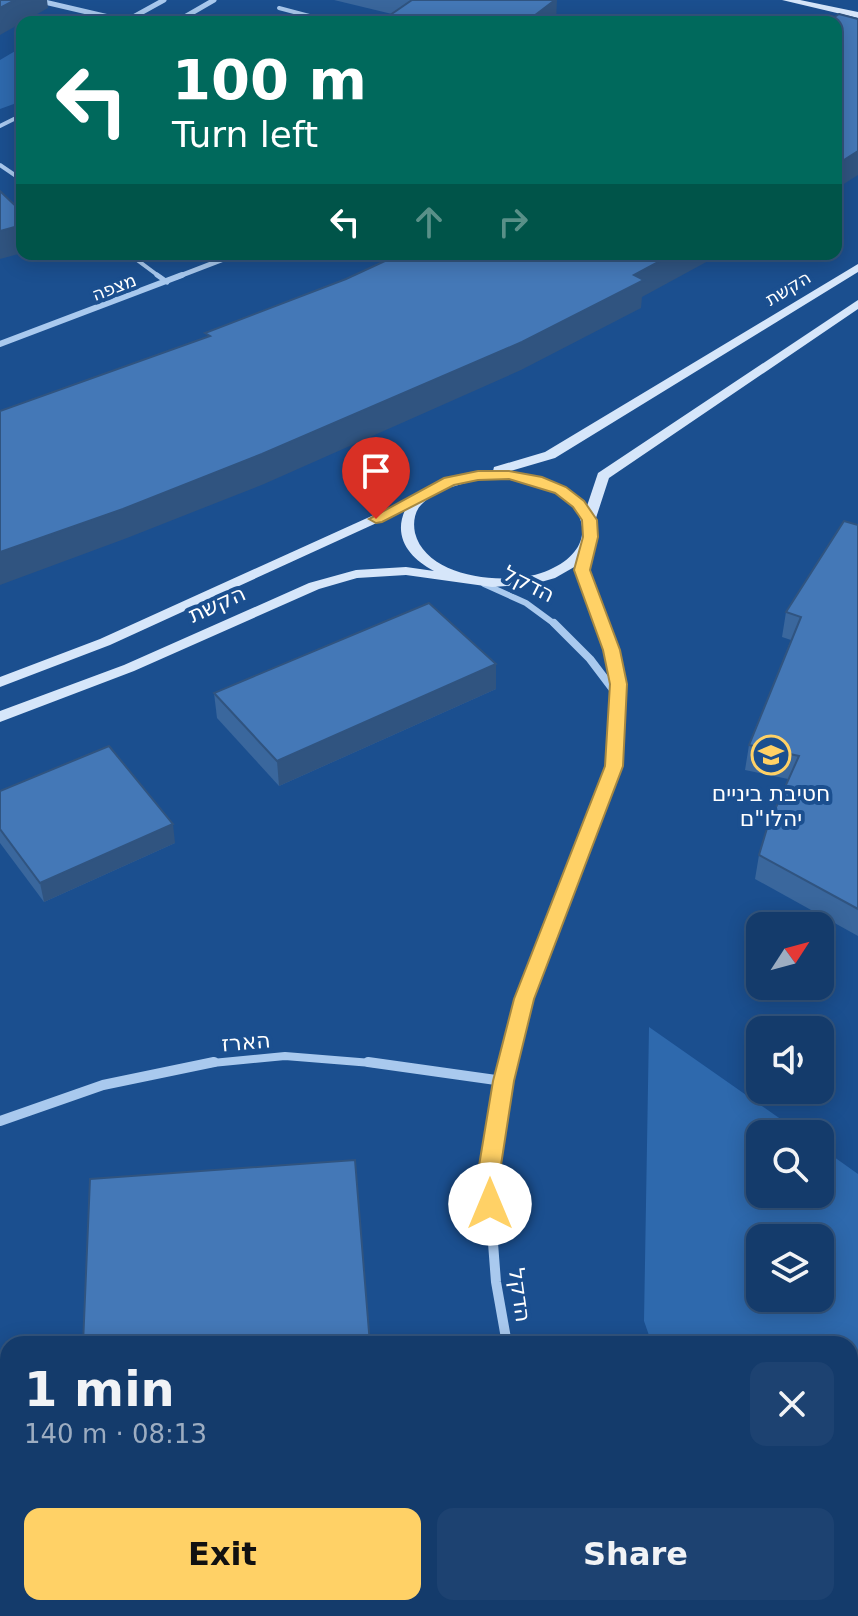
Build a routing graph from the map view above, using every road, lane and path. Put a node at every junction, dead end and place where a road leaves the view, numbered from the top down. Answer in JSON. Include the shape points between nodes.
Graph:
{"nodes":[{"id":1,"x":36,"y":0,"type":"edge"},
{"id":2,"x":164,"y":0,"type":"edge"},
{"id":3,"x":214,"y":0,"type":"edge"},
{"id":4,"x":787,"y":0,"type":"edge"},
{"id":5,"x":279,"y":8,"type":"dead end"},
{"id":6,"x":858,"y":15,"type":"edge"},
{"id":7,"x":103,"y":16,"type":"edge"},
{"id":8,"x":138,"y":16,"type":"edge"},
{"id":9,"x":186,"y":16,"type":"edge"},
{"id":10,"x":309,"y":16,"type":"edge"},
{"id":11,"x":137,"y":260,"type":"edge"},
{"id":12,"x":222,"y":260,"type":"edge"},
{"id":13,"x":858,"y":267,"type":"edge"},
{"id":14,"x":167,"y":282,"type":"junction"},
{"id":15,"x":858,"y":304,"type":"edge"},
{"id":16,"x":0,"y":344,"type":"edge"},
{"id":17,"x":483,"y":475,"type":"junction"},
{"id":18,"x":423,"y":497,"type":"junction"},
{"id":19,"x":589,"y":520,"type":"junction"},
{"id":20,"x":591,"y":537,"type":"junction"},
{"id":21,"x":461,"y":579,"type":"junction"},
{"id":22,"x":481,"y":583,"type":"junction"},
{"id":23,"x":0,"y":682,"type":"edge"},
{"id":24,"x":618,"y":696,"type":"junction"},
{"id":25,"x":0,"y":717,"type":"edge"},
{"id":26,"x":503,"y":1081,"type":"junction"},
{"id":27,"x":0,"y":1121,"type":"edge"},
{"id":28,"x":506,"y":1336,"type":"edge"}],
"edges":[{"from":1,"to":7,"type":"street"},
{"from":2,"to":8,"type":"street"},
{"from":3,"to":9,"type":"street"},
{"from":4,"to":6,"type":"street"},
{"from":5,"to":10,"type":"lane"},
{"from":11,"to":14,"type":"lane"},
{"from":12,"to":14,"type":"street","name":"מצפה"},
{"from":13,"to":17,"type":"street","name":"הקשת","via":[[550,455]]},
{"from":14,"to":16,"type":"street","name":"מצפה"},
{"from":15,"to":19,"type":"street","via":[[603,476]]},
{"from":17,"to":18,"type":"street","via":[[450,482]]},
{"from":17,"to":19,"type":"street","via":[[536,480],[561,490]]},
{"from":18,"to":21,"type":"street","via":[[410,509],[405,527],[410,546],[425,563]]},
{"from":18,"to":23,"type":"street","name":"הקשת","via":[[105,642]]},
{"from":19,"to":20,"type":"street"},
{"from":20,"to":22,"type":"street","via":[[582,554],[546,577]]},
{"from":20,"to":24,"type":"street","name":"הדקל","via":[[582,570],[612,650]]},
{"from":21,"to":22,"type":"street"},
{"from":21,"to":25,"type":"street","name":"הקשת","via":[[406,571],[356,574],[314,586],[129,668]]},
{"from":22,"to":24,"type":"street","name":"הדקל","via":[[551,617]]},
{"from":24,"to":26,"type":"street","name":"הדקל","via":[[614,766],[524,999]]},
{"from":26,"to":27,"type":"street","name":"הארז","via":[[284,1056],[175,1067]]},
{"from":26,"to":28,"type":"street","name":"הדקל","via":[[488,1178]]}]}
